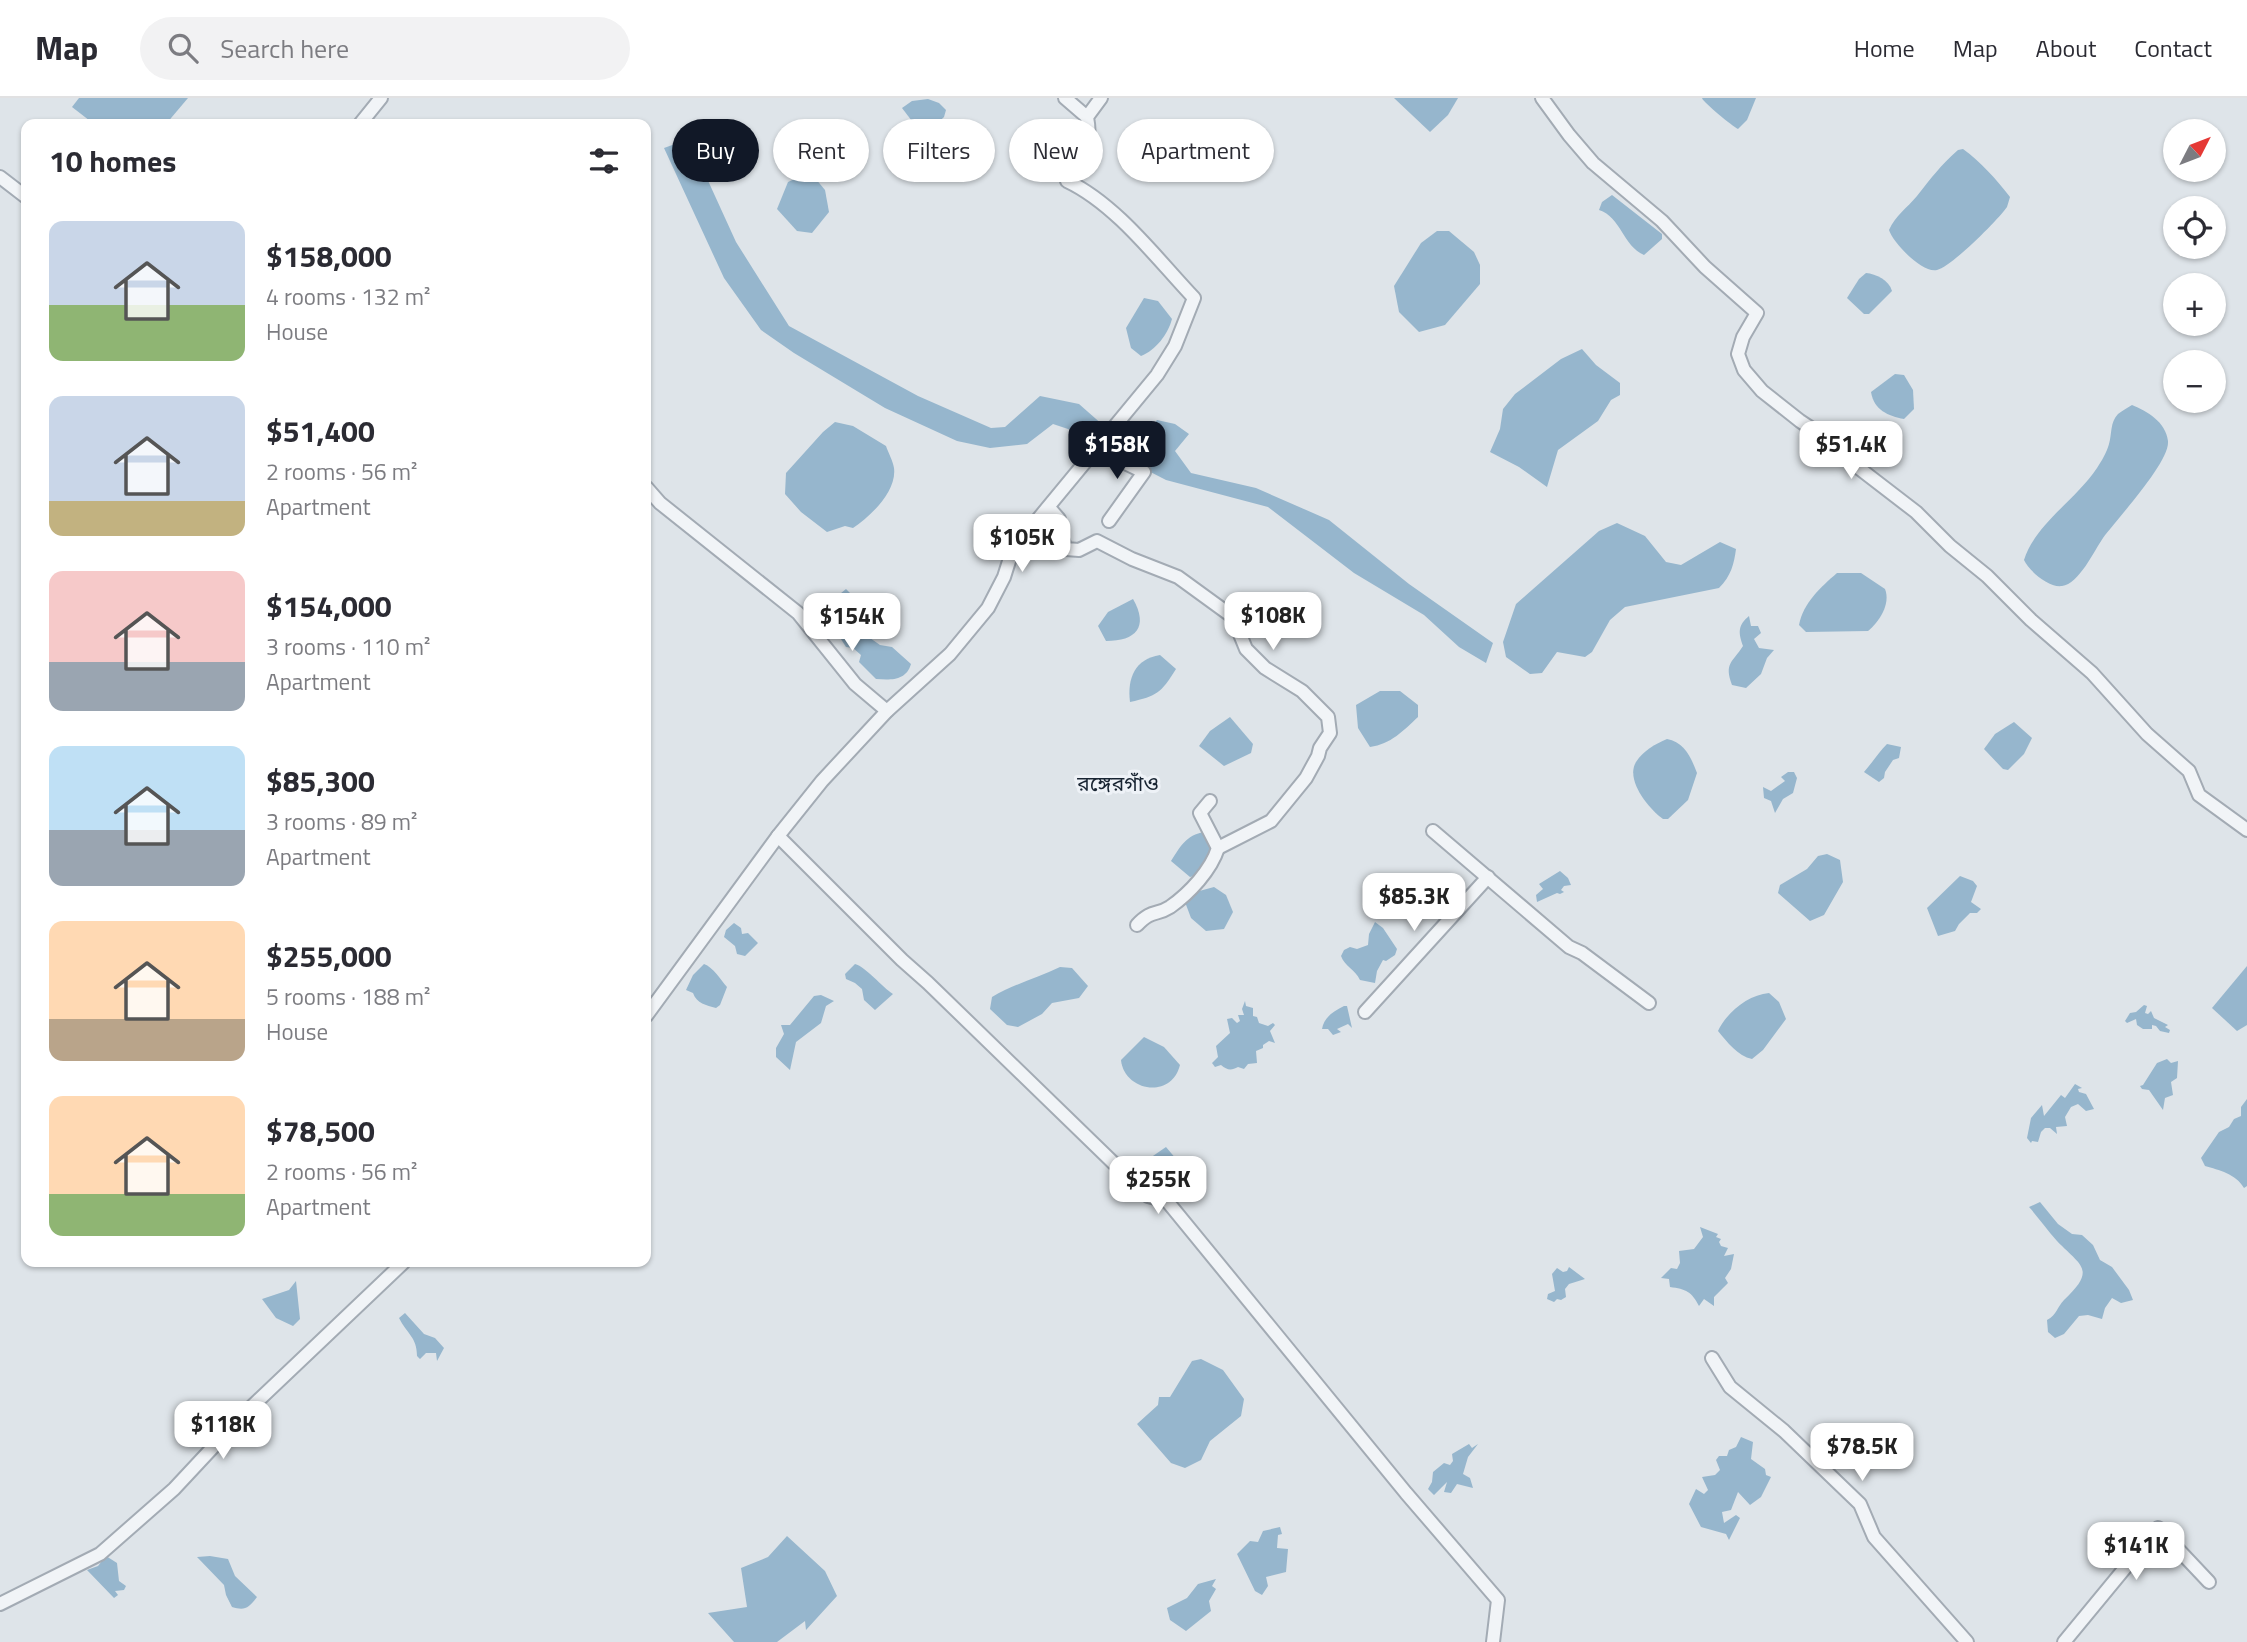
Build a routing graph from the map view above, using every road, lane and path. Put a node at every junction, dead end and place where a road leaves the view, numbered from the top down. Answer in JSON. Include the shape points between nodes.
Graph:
{"nodes":[{"id":1,"x":381,"y":98,"type":"edge"},
{"id":2,"x":1065,"y":98,"type":"edge"},
{"id":3,"x":1101,"y":98,"type":"edge"},
{"id":4,"x":1542,"y":98,"type":"edge"},
{"id":5,"x":1087,"y":117,"type":"junction"},
{"id":6,"x":364,"y":119,"type":"edge"},
{"id":7,"x":0,"y":177,"type":"edge"},
{"id":8,"x":21,"y":193,"type":"edge"},
{"id":9,"x":1096,"y":449,"type":"junction"},
{"id":10,"x":651,"y":493,"type":"edge"},
{"id":11,"x":1047,"y":509,"type":"junction"},
{"id":12,"x":1109,"y":522,"type":"dead end"},
{"id":13,"x":887,"y":711,"type":"junction"},
{"id":14,"x":1210,"y":801,"type":"dead end"},
{"id":15,"x":2247,"y":830,"type":"edge"},
{"id":16,"x":1433,"y":831,"type":"dead end"},
{"id":17,"x":778,"y":836,"type":"junction"},
{"id":18,"x":1218,"y":848,"type":"junction"},
{"id":19,"x":1488,"y":877,"type":"junction"},
{"id":20,"x":1137,"y":925,"type":"dead end"},
{"id":21,"x":1649,"y":1003,"type":"dead end"},
{"id":22,"x":651,"y":1009,"type":"edge"},
{"id":23,"x":1365,"y":1012,"type":"dead end"},
{"id":24,"x":399,"y":1267,"type":"edge"},
{"id":25,"x":1712,"y":1359,"type":"dead end"},
{"id":26,"x":2209,"y":1582,"type":"dead end"},
{"id":27,"x":0,"y":1604,"type":"edge"},
{"id":28,"x":1493,"y":1642,"type":"edge"},
{"id":29,"x":1967,"y":1642,"type":"edge"},
{"id":30,"x":2064,"y":1642,"type":"edge"}],
"edges":[{"from":1,"to":6,"type":"street"},
{"from":2,"to":5,"type":"street"},
{"from":3,"to":5,"type":"street"},
{"from":4,"to":15,"type":"street","via":[[1594,163],[1757,313],[1738,354],[1744,370],[1762,391],[1916,512],[1987,576],[2183,764],[2199,794]]},
{"from":5,"to":9,"type":"street","via":[[1088,146],[1068,181],[1087,190],[1194,298],[1175,346],[1157,375]]},
{"from":7,"to":8,"type":"street"},
{"from":9,"to":11,"type":"street"},
{"from":9,"to":12,"type":"street","via":[[1143,472]]},
{"from":10,"to":13,"type":"street","via":[[798,613],[855,684]]},
{"from":11,"to":13,"type":"street","via":[[1010,558],[988,608],[950,654]]},
{"from":11,"to":18,"type":"street","via":[[1059,519],[1066,549],[1079,550],[1097,541],[1178,577],[1233,617],[1246,649],[1328,717],[1330,733],[1318,757],[1271,821]]},
{"from":13,"to":17,"type":"street"},
{"from":14,"to":18,"type":"street","via":[[1200,813]]},
{"from":16,"to":19,"type":"street"},
{"from":17,"to":22,"type":"street"},
{"from":17,"to":28,"type":"street","via":[[1148,1196],[1167,1201],[1498,1600]]},
{"from":18,"to":20,"type":"street","via":[[1211,866],[1181,898],[1168,909],[1147,914]]},
{"from":19,"to":21,"type":"street","via":[[1569,947]]},
{"from":19,"to":23,"type":"street"},
{"from":24,"to":27,"type":"street","via":[[243,1415],[174,1489],[100,1554]]},
{"from":25,"to":29,"type":"street","via":[[1730,1387],[1860,1504],[1874,1537]]},
{"from":26,"to":30,"type":"street","via":[[2158,1528]]}]}
